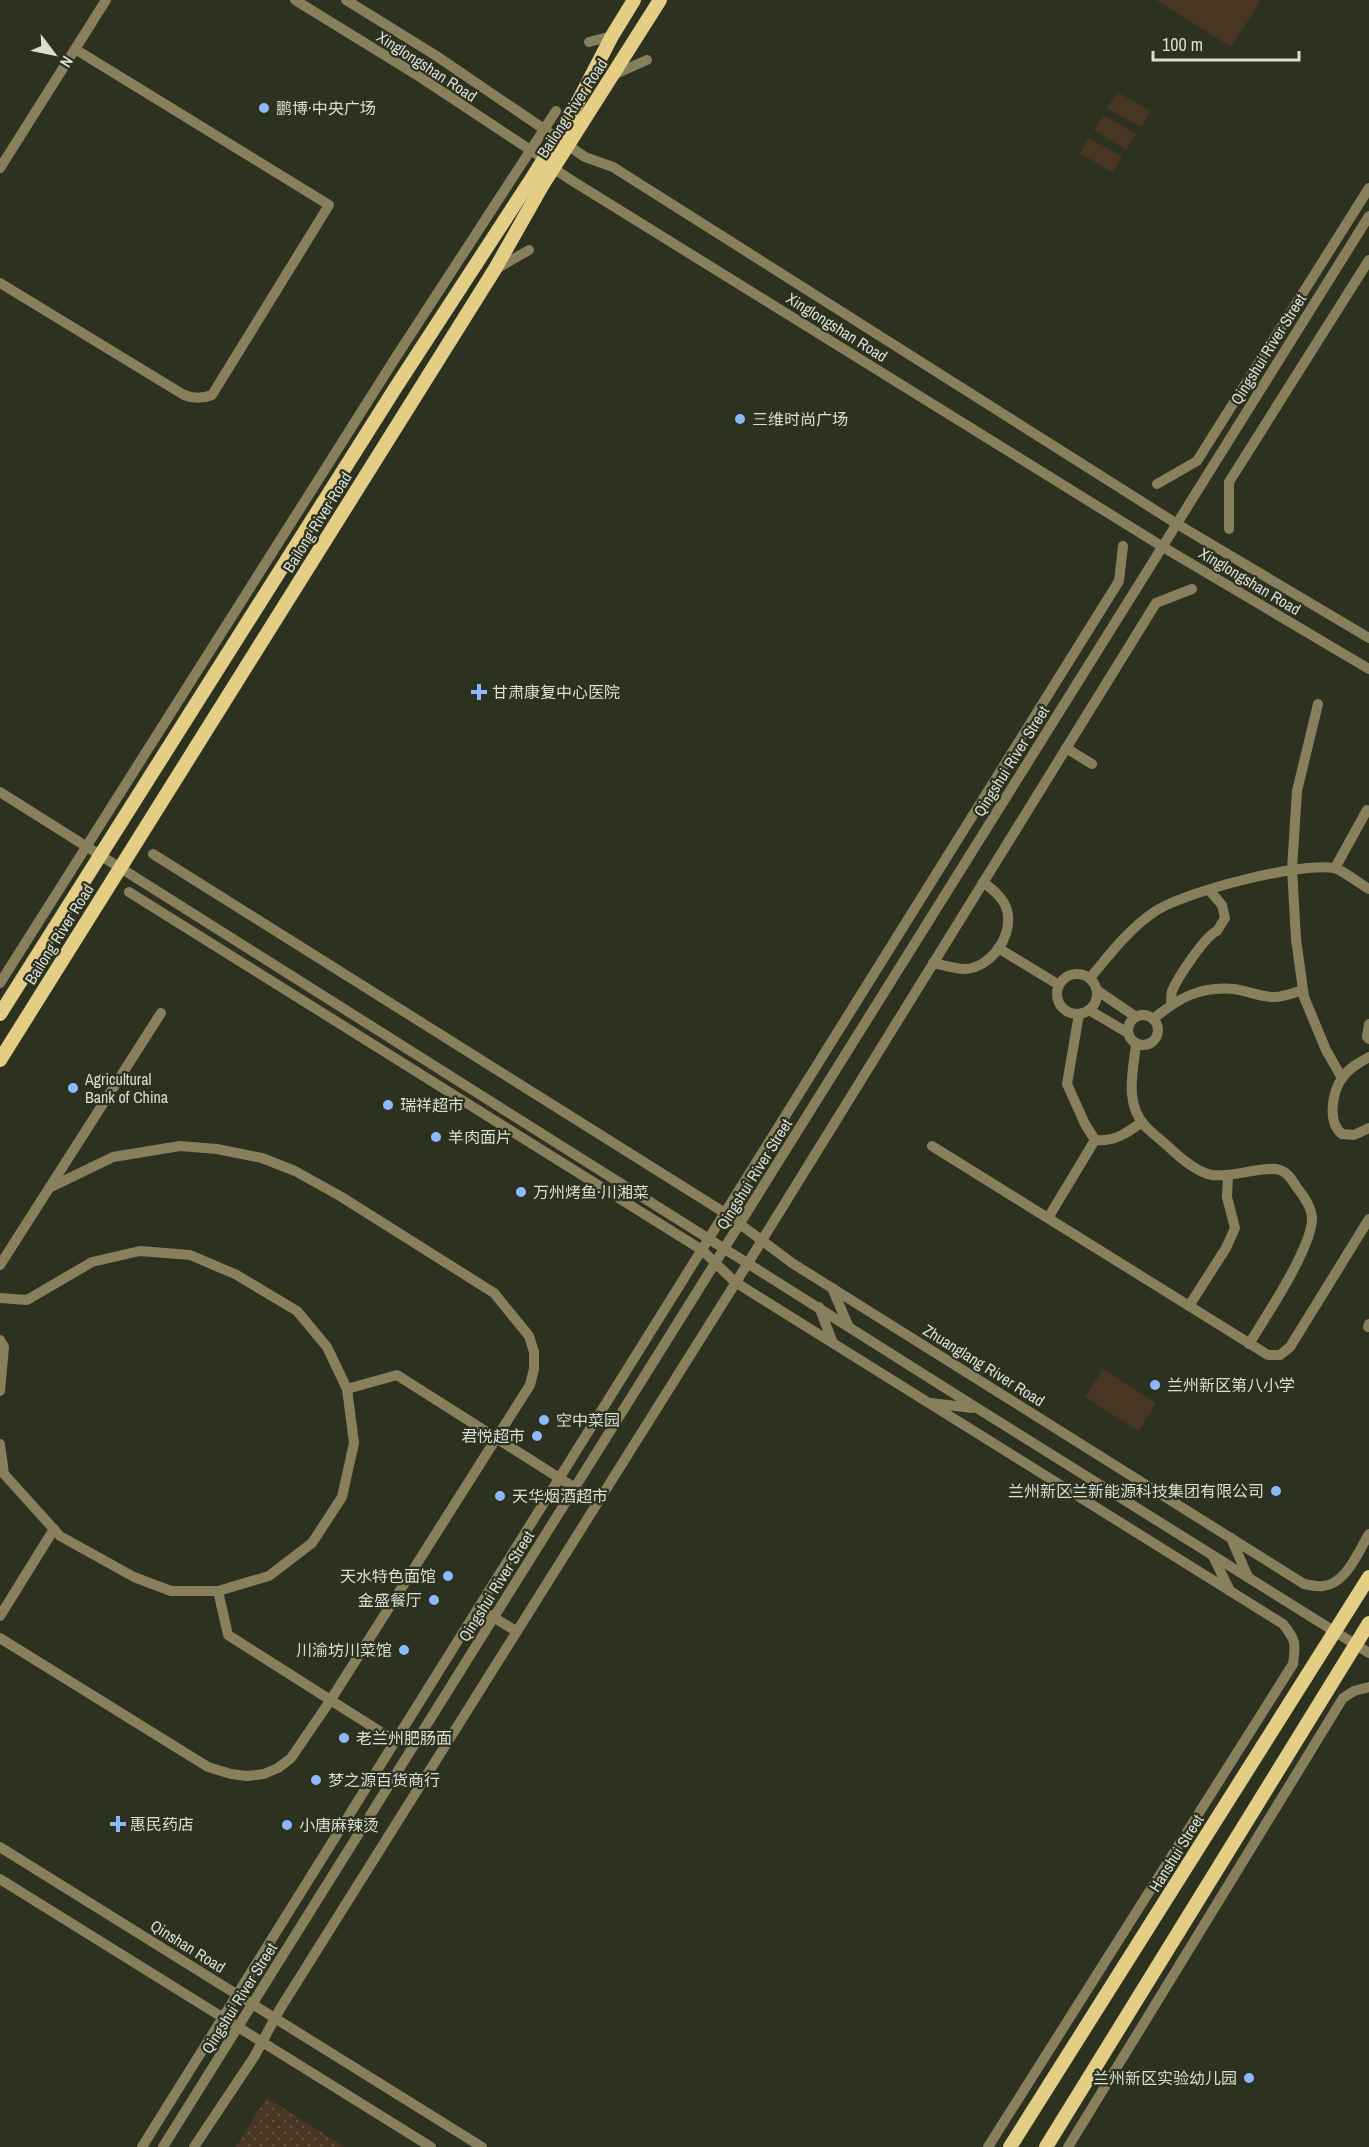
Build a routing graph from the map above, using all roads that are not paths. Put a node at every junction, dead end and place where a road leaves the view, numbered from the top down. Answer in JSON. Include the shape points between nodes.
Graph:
{"nodes":[{"id":1,"x":106,"y":0,"type":"edge"},
{"id":2,"x":295,"y":0,"type":"edge"},
{"id":3,"x":346,"y":0,"type":"edge"},
{"id":4,"x":634,"y":0,"type":"edge"},
{"id":5,"x":660,"y":0,"type":"edge"},
{"id":6,"x":612,"y":36,"type":"junction"},
{"id":7,"x":589,"y":42,"type":"dead end"},
{"id":8,"x":75,"y":49,"type":"junction"},
{"id":9,"x":647,"y":60,"type":"dead end"},
{"id":10,"x":613,"y":75,"type":"junction"},
{"id":11,"x":556,"y":111,"type":"dead end"},
{"id":12,"x":545,"y":129,"type":"junction"},
{"id":13,"x":562,"y":141,"type":"junction"},
{"id":14,"x":531,"y":151,"type":"junction"},
{"id":15,"x":549,"y":164,"type":"junction"},
{"id":16,"x":0,"y":168,"type":"edge"},
{"id":17,"x":1369,"y":188,"type":"edge"},
{"id":18,"x":1369,"y":216,"type":"edge"},
{"id":19,"x":493,"y":237,"type":"junction"},
{"id":20,"x":529,"y":250,"type":"dead end"},
{"id":21,"x":464,"y":256,"type":"junction"},
{"id":22,"x":1369,"y":260,"type":"edge"},
{"id":23,"x":495,"y":269,"type":"junction"},
{"id":24,"x":0,"y":283,"type":"edge"},
{"id":25,"x":396,"y":357,"type":"junction"},
{"id":26,"x":396,"y":387,"type":"junction"},
{"id":27,"x":1157,"y":484,"type":"dead end"},
{"id":28,"x":1177,"y":524,"type":"junction"},
{"id":29,"x":1229,"y":529,"type":"dead end"},
{"id":30,"x":1123,"y":546,"type":"dead end"},
{"id":31,"x":1162,"y":546,"type":"junction"},
{"id":32,"x":1192,"y":589,"type":"dead end"},
{"id":33,"x":1369,"y":638,"type":"edge"},
{"id":34,"x":1369,"y":669,"type":"edge"},
{"id":35,"x":1318,"y":704,"type":"dead end"},
{"id":36,"x":1066,"y":748,"type":"junction"},
{"id":37,"x":1092,"y":764,"type":"dead end"},
{"id":38,"x":0,"y":792,"type":"edge"},
{"id":39,"x":1367,"y":810,"type":"dead end"},
{"id":40,"x":88,"y":846,"type":"junction"},
{"id":41,"x":153,"y":854,"type":"dead end"},
{"id":42,"x":101,"y":855,"type":"junction"},
{"id":43,"x":120,"y":866,"type":"junction"},
{"id":44,"x":1335,"y":868,"type":"junction"},
{"id":45,"x":1292,"y":869,"type":"junction"},
{"id":46,"x":983,"y":882,"type":"junction"},
{"id":47,"x":1209,"y":890,"type":"junction"},
{"id":48,"x":1369,"y":890,"type":"edge"},
{"id":49,"x":129,"y":892,"type":"dead end"},
{"id":50,"x":998,"y":948,"type":"junction"},
{"id":51,"x":933,"y":963,"type":"junction"},
{"id":52,"x":1090,"y":978,"type":"junction"},
{"id":53,"x":0,"y":983,"type":"edge"},
{"id":54,"x":1059,"y":985,"type":"junction"},
{"id":55,"x":1304,"y":990,"type":"junction"},
{"id":56,"x":1098,"y":991,"type":"junction"},
{"id":57,"x":1171,"y":1005,"type":"junction"},
{"id":58,"x":1084,"y":1012,"type":"junction"},
{"id":59,"x":161,"y":1013,"type":"dead end"},
{"id":60,"x":0,"y":1014,"type":"edge"},
{"id":61,"x":1136,"y":1017,"type":"junction"},
{"id":62,"x":1154,"y":1019,"type":"junction"},
{"id":63,"x":1369,"y":1024,"type":"edge"},
{"id":64,"x":1128,"y":1033,"type":"junction"},
{"id":65,"x":1369,"y":1039,"type":"edge"},
{"id":66,"x":1136,"y":1044,"type":"junction"},
{"id":67,"x":1369,"y":1057,"type":"edge"},
{"id":68,"x":0,"y":1060,"type":"edge"},
{"id":69,"x":1342,"y":1078,"type":"junction"},
{"id":70,"x":1142,"y":1122,"type":"junction"},
{"id":71,"x":1369,"y":1128,"type":"edge"},
{"id":72,"x":1095,"y":1140,"type":"junction"},
{"id":73,"x":932,"y":1146,"type":"dead end"},
{"id":74,"x":1228,"y":1176,"type":"junction"},
{"id":75,"x":49,"y":1188,"type":"junction"},
{"id":76,"x":725,"y":1213,"type":"junction"},
{"id":77,"x":1048,"y":1218,"type":"junction"},
{"id":78,"x":1369,"y":1219,"type":"edge"},
{"id":79,"x":740,"y":1224,"type":"junction"},
{"id":80,"x":710,"y":1239,"type":"junction"},
{"id":81,"x":761,"y":1240,"type":"junction"},
{"id":82,"x":725,"y":1248,"type":"junction"},
{"id":83,"x":702,"y":1250,"type":"junction"},
{"id":84,"x":715,"y":1263,"type":"junction"},
{"id":85,"x":748,"y":1263,"type":"junction"},
{"id":86,"x":0,"y":1265,"type":"edge"},
{"id":87,"x":735,"y":1282,"type":"junction"},
{"id":88,"x":832,"y":1288,"type":"junction"},
{"id":89,"x":0,"y":1298,"type":"edge"},
{"id":90,"x":1189,"y":1306,"type":"junction"},
{"id":91,"x":819,"y":1307,"type":"junction"},
{"id":92,"x":848,"y":1326,"type":"junction"},
{"id":93,"x":0,"y":1340,"type":"edge"},
{"id":94,"x":833,"y":1343,"type":"junction"},
{"id":95,"x":1249,"y":1344,"type":"junction"},
{"id":96,"x":347,"y":1389,"type":"junction"},
{"id":97,"x":0,"y":1391,"type":"edge"},
{"id":98,"x":928,"y":1402,"type":"junction"},
{"id":99,"x":977,"y":1408,"type":"junction"},
{"id":100,"x":497,"y":1439,"type":"junction"},
{"id":101,"x":0,"y":1444,"type":"edge"},
{"id":102,"x":559,"y":1478,"type":"junction"},
{"id":103,"x":575,"y":1488,"type":"junction"},
{"id":104,"x":54,"y":1529,"type":"junction"},
{"id":105,"x":1369,"y":1534,"type":"edge"},
{"id":106,"x":1231,"y":1538,"type":"junction"},
{"id":107,"x":1213,"y":1556,"type":"junction"},
{"id":108,"x":1369,"y":1577,"type":"edge"},
{"id":109,"x":1248,"y":1578,"type":"junction"},
{"id":110,"x":1230,"y":1591,"type":"junction"},
{"id":111,"x":218,"y":1592,"type":"junction"},
{"id":112,"x":478,"y":1608,"type":"junction"},
{"id":113,"x":0,"y":1616,"type":"edge"},
{"id":114,"x":494,"y":1618,"type":"junction"},
{"id":115,"x":1369,"y":1623,"type":"edge"},
{"id":116,"x":516,"y":1631,"type":"junction"},
{"id":117,"x":1336,"y":1632,"type":"junction"},
{"id":118,"x":0,"y":1638,"type":"edge"},
{"id":119,"x":1356,"y":1645,"type":"junction"},
{"id":120,"x":1369,"y":1653,"type":"edge"},
{"id":121,"x":1369,"y":1687,"type":"edge"},
{"id":122,"x":330,"y":1701,"type":"junction"},
{"id":123,"x":1254,"y":1725,"type":"junction"},
{"id":124,"x":395,"y":1741,"type":"junction"},
{"id":125,"x":1256,"y":1757,"type":"junction"},
{"id":126,"x":1305,"y":1760,"type":"junction"},
{"id":127,"x":1279,"y":1770,"type":"junction"},
{"id":128,"x":0,"y":1846,"type":"edge"},
{"id":129,"x":0,"y":1879,"type":"edge"},
{"id":130,"x":237,"y":1994,"type":"junction"},
{"id":131,"x":253,"y":2004,"type":"junction"},
{"id":132,"x":222,"y":2017,"type":"junction"},
{"id":133,"x":275,"y":2018,"type":"junction"},
{"id":134,"x":238,"y":2027,"type":"junction"},
{"id":135,"x":262,"y":2042,"type":"junction"},
{"id":136,"x":142,"y":2147,"type":"edge"},
{"id":137,"x":163,"y":2147,"type":"edge"},
{"id":138,"x":194,"y":2147,"type":"edge"},
{"id":139,"x":431,"y":2147,"type":"edge"},
{"id":140,"x":482,"y":2147,"type":"edge"},
{"id":141,"x":988,"y":2147,"type":"edge"},
{"id":142,"x":1010,"y":2147,"type":"edge"},
{"id":143,"x":1046,"y":2147,"type":"edge"},
{"id":144,"x":1068,"y":2147,"type":"edge"}],
"edges":[{"from":1,"to":8,"type":"street"},
{"from":2,"to":14,"type":"street","name":"Xinglongshan Road"},
{"from":3,"to":12,"type":"street","name":"Xinglongshan Road"},
{"from":4,"to":6,"type":"main road","name":"Bailong River Road"},
{"from":5,"to":10,"type":"main road","name":"Bailong River Road"},
{"from":6,"to":7,"type":"street"},
{"from":6,"to":13,"type":"main road","name":"Bailong River Road"},
{"from":8,"to":16,"type":"street"},
{"from":8,"to":24,"type":"street","via":[[329,205],[212,395],[206,397],[184,395]]},
{"from":9,"to":10,"type":"street"},
{"from":10,"to":13,"type":"main road","name":"Bailong River Road"},
{"from":11,"to":12,"type":"street","name":"Bailong River Road"},
{"from":12,"to":13,"type":"street","name":"Xinglongshan Road"},
{"from":12,"to":14,"type":"street","name":"Bailong River Road"},
{"from":13,"to":15,"type":"main road","name":"Bailong River Road"},
{"from":13,"to":28,"type":"street","name":"Xinglongshan Road","via":[[585,157],[613,167]]},
{"from":14,"to":15,"type":"street","name":"Xinglongshan Road"},
{"from":14,"to":21,"type":"street","name":"Bailong River Road"},
{"from":15,"to":19,"type":"main road","name":"Bailong River Road"},
{"from":15,"to":23,"type":"main road","name":"Bailong River Road"},
{"from":15,"to":31,"type":"street","name":"Xinglongshan Road"},
{"from":17,"to":27,"type":"street","via":[[1197,461]]},
{"from":18,"to":28,"type":"street","name":"Qingshui River Street"},
{"from":19,"to":21,"type":"street"},
{"from":19,"to":26,"type":"main road","name":"Bailong River Road"},
{"from":20,"to":23,"type":"street"},
{"from":21,"to":25,"type":"street","name":"Bailong River Road"},
{"from":22,"to":29,"type":"street","via":[[1229,482]]},
{"from":23,"to":43,"type":"main road","name":"Bailong River Road"},
{"from":25,"to":26,"type":"street"},
{"from":25,"to":40,"type":"street","name":"Bailong River Road"},
{"from":26,"to":42,"type":"main road","name":"Bailong River Road"},
{"from":28,"to":31,"type":"street","name":"Qingshui River Street"},
{"from":28,"to":33,"type":"street","name":"Xinglongshan Road"},
{"from":30,"to":76,"type":"street","via":[[1119,581]]},
{"from":31,"to":34,"type":"street","name":"Xinglongshan Road"},
{"from":31,"to":79,"type":"street","name":"Qingshui River Street"},
{"from":32,"to":36,"type":"street","via":[[1156,603]]},
{"from":35,"to":45,"type":"street","via":[[1297,790]]},
{"from":36,"to":37,"type":"street"},
{"from":36,"to":46,"type":"street"},
{"from":38,"to":40,"type":"street"},
{"from":39,"to":44,"type":"street"},
{"from":40,"to":42,"type":"street"},
{"from":40,"to":53,"type":"street","name":"Bailong River Road"},
{"from":41,"to":76,"type":"street","name":"Zhuanglang River Road"},
{"from":42,"to":43,"type":"street"},
{"from":42,"to":60,"type":"main road","name":"Bailong River Road"},
{"from":43,"to":68,"type":"main road","name":"Bailong River Road"},
{"from":43,"to":80,"type":"street"},
{"from":44,"to":45,"type":"street"},
{"from":44,"to":48,"type":"street"},
{"from":45,"to":47,"type":"street"},
{"from":45,"to":55,"type":"street"},
{"from":46,"to":50,"type":"street","via":[[1001,897],[1007,909],[1009,920]]},
{"from":46,"to":51,"type":"street"},
{"from":47,"to":52,"type":"street","via":[[1179,898],[1154,912],[1123,937]]},
{"from":47,"to":57,"type":"street","via":[[1222,905],[1225,918],[1217,932],[1200,947],[1171,992]]},
{"from":49,"to":83,"type":"street"},
{"from":50,"to":51,"type":"street","via":[[982,965],[965,969]]},
{"from":50,"to":54,"type":"street"},
{"from":51,"to":81,"type":"street"},
{"from":52,"to":54,"type":"street","via":[[1081,973],[1070,974]]},
{"from":52,"to":56,"type":"street"},
{"from":54,"to":58,"type":"street","via":[[1057,996],[1061,1006],[1069,1012]]},
{"from":55,"to":57,"type":"street","via":[[1273,998],[1219,989],[1187,995]]},
{"from":55,"to":69,"type":"street","via":[[1326,1050]]},
{"from":56,"to":58,"type":"street","via":[[1096,1002]]},
{"from":56,"to":61,"type":"street"},
{"from":57,"to":62,"type":"street"},
{"from":58,"to":64,"type":"street"},
{"from":58,"to":72,"type":"street","via":[[1067,1084]]},
{"from":59,"to":75,"type":"street"},
{"from":61,"to":62,"type":"street"},
{"from":61,"to":64,"type":"street"},
{"from":62,"to":66,"type":"street","via":[[1156,1037],[1150,1043]]},
{"from":63,"to":65,"type":"street"},
{"from":64,"to":66,"type":"street"},
{"from":66,"to":70,"type":"street","via":[[1132,1095]]},
{"from":67,"to":69,"type":"street"},
{"from":69,"to":71,"type":"street","via":[[1333,1107],[1336,1128],[1350,1136]]},
{"from":70,"to":72,"type":"street","via":[[1121,1137]]},
{"from":70,"to":74,"type":"street","via":[[1197,1168],[1210,1175]]},
{"from":72,"to":77,"type":"street"},
{"from":73,"to":77,"type":"street"},
{"from":74,"to":90,"type":"street","via":[[1227,1197],[1235,1228]]},
{"from":74,"to":95,"type":"street","via":[[1277,1169],[1287,1173],[1313,1215],[1305,1246]]},
{"from":75,"to":86,"type":"street"},
{"from":75,"to":100,"type":"street","via":[[113,1157],[180,1146],[262,1158],[340,1196],[494,1293],[528,1336],[534,1352],[530,1385]]},
{"from":76,"to":79,"type":"street","name":"Zhuanglang River Road"},
{"from":76,"to":80,"type":"street"},
{"from":77,"to":90,"type":"street"},
{"from":78,"to":95,"type":"street","via":[[1287,1350],[1268,1355]]},
{"from":79,"to":81,"type":"street","name":"Zhuanglang River Road"},
{"from":79,"to":82,"type":"street","name":"Qingshui River Street"},
{"from":80,"to":82,"type":"street"},
{"from":80,"to":83,"type":"street"},
{"from":81,"to":85,"type":"street"},
{"from":81,"to":88,"type":"street","name":"Zhuanglang River Road"},
{"from":82,"to":84,"type":"street","name":"Qingshui River Street"},
{"from":82,"to":85,"type":"street"},
{"from":83,"to":84,"type":"street"},
{"from":83,"to":102,"type":"street"},
{"from":84,"to":87,"type":"street"},
{"from":84,"to":103,"type":"street","name":"Qingshui River Street"},
{"from":85,"to":87,"type":"street"},
{"from":85,"to":91,"type":"street"},
{"from":87,"to":94,"type":"street"},
{"from":87,"to":116,"type":"street"},
{"from":88,"to":92,"type":"street"},
{"from":88,"to":106,"type":"street","name":"Zhuanglang River Road"},
{"from":89,"to":96,"type":"street","via":[[27,1300],[92,1262],[140,1251],[190,1255],[235,1274],[297,1311],[327,1347]]},
{"from":90,"to":95,"type":"street"},
{"from":91,"to":92,"type":"street"},
{"from":91,"to":94,"type":"street"},
{"from":92,"to":99,"type":"street"},
{"from":93,"to":97,"type":"street","via":[[4,1347]]},
{"from":94,"to":98,"type":"street"},
{"from":96,"to":100,"type":"street","via":[[397,1376]]},
{"from":96,"to":111,"type":"street","via":[[354,1443],[342,1497],[312,1543],[269,1576]]},
{"from":98,"to":99,"type":"street"},
{"from":98,"to":110,"type":"street"},
{"from":99,"to":107,"type":"street"},
{"from":100,"to":102,"type":"street"},
{"from":100,"to":122,"type":"street"},
{"from":101,"to":104,"type":"street","via":[[3,1474]]},
{"from":102,"to":103,"type":"street"},
{"from":102,"to":112,"type":"street"},
{"from":103,"to":114,"type":"street","name":"Qingshui River Street"},
{"from":104,"to":111,"type":"street","via":[[60,1536],[152,1584],[171,1591]]},
{"from":104,"to":113,"type":"street"},
{"from":105,"to":106,"type":"street","name":"Zhuanglang River Road","via":[[1342,1577],[1321,1586],[1304,1584]]},
{"from":106,"to":109,"type":"street"},
{"from":107,"to":109,"type":"street"},
{"from":107,"to":110,"type":"street"},
{"from":108,"to":117,"type":"main road","name":"Hanshui Street"},
{"from":109,"to":117,"type":"street"},
{"from":110,"to":123,"type":"street","via":[[1283,1624],[1294,1637],[1293,1664]]},
{"from":111,"to":122,"type":"street","via":[[228,1635]]},
{"from":112,"to":114,"type":"street"},
{"from":112,"to":124,"type":"street"},
{"from":114,"to":116,"type":"street"},
{"from":114,"to":131,"type":"street","name":"Qingshui River Street"},
{"from":115,"to":119,"type":"main road"},
{"from":116,"to":133,"type":"street"},
{"from":117,"to":119,"type":"street"},
{"from":117,"to":125,"type":"main road","name":"Hanshui Street"},
{"from":118,"to":122,"type":"street","via":[[208,1767],[231,1774],[264,1774],[279,1768],[291,1758]]},
{"from":119,"to":120,"type":"street"},
{"from":119,"to":127,"type":"main road"},
{"from":121,"to":126,"type":"street","via":[[1343,1698]]},
{"from":122,"to":124,"type":"street"},
{"from":123,"to":125,"type":"street"},
{"from":123,"to":141,"type":"street"},
{"from":124,"to":130,"type":"street"},
{"from":125,"to":142,"type":"main road","name":"Hanshui Street"},
{"from":126,"to":127,"type":"street"},
{"from":126,"to":144,"type":"street"},
{"from":127,"to":143,"type":"main road"},
{"from":128,"to":130,"type":"street","name":"Qinshan Road"},
{"from":129,"to":132,"type":"street"},
{"from":130,"to":131,"type":"street","name":"Qinshan Road"},
{"from":130,"to":132,"type":"street"},
{"from":131,"to":133,"type":"street","name":"Qinshan Road"},
{"from":131,"to":134,"type":"street","name":"Qingshui River Street"},
{"from":132,"to":134,"type":"street"},
{"from":132,"to":136,"type":"street"},
{"from":133,"to":135,"type":"street"},
{"from":133,"to":140,"type":"street","name":"Qinshan Road"},
{"from":134,"to":135,"type":"street"},
{"from":134,"to":137,"type":"street","name":"Qingshui River Street"},
{"from":135,"to":138,"type":"street"},
{"from":135,"to":139,"type":"street"}]}
